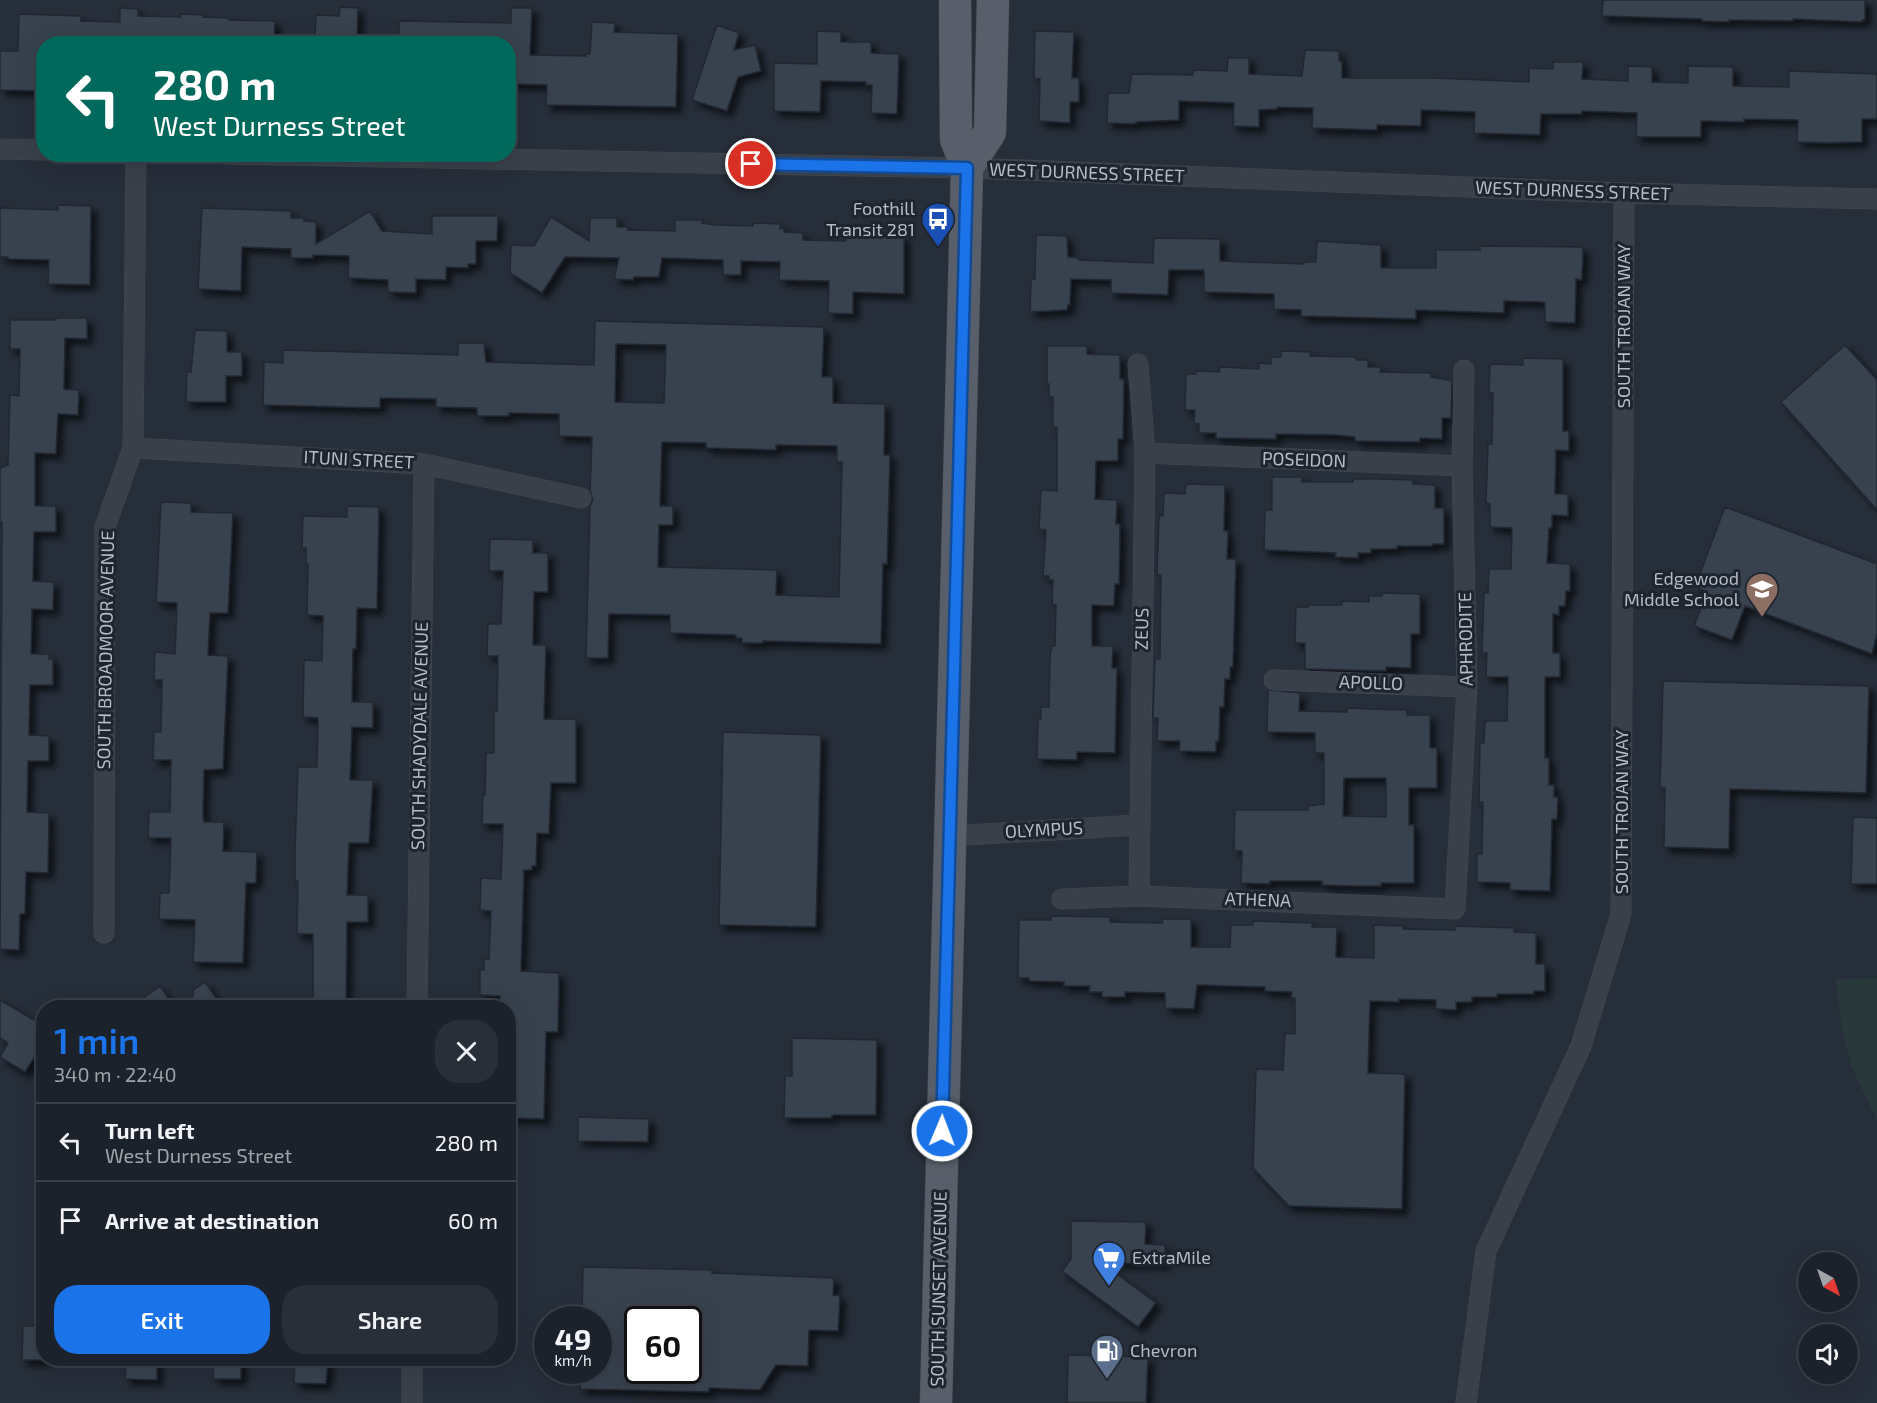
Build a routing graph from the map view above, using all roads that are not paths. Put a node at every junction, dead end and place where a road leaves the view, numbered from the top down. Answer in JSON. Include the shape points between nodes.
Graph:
{"nodes":[{"id":1,"x":955,"y":0,"type":"edge"},
{"id":2,"x":993,"y":0,"type":"edge"},
{"id":3,"x":0,"y":149,"type":"edge"},
{"id":4,"x":36,"y":150,"type":"edge"},
{"id":5,"x":516,"y":160,"type":"edge"},
{"id":6,"x":136,"y":162,"type":"edge"},
{"id":7,"x":967,"y":168,"type":"junction"},
{"id":8,"x":1624,"y":194,"type":"junction"},
{"id":9,"x":1877,"y":199,"type":"edge"},
{"id":10,"x":1138,"y":364,"type":"dead end"},
{"id":11,"x":1464,"y":370,"type":"dead end"},
{"id":12,"x":133,"y":448,"type":"junction"},
{"id":13,"x":1145,"y":453,"type":"junction"},
{"id":14,"x":423,"y":464,"type":"junction"},
{"id":15,"x":1462,"y":466,"type":"junction"},
{"id":16,"x":581,"y":498,"type":"dead end"},
{"id":17,"x":1274,"y":680,"type":"dead end"},
{"id":18,"x":1467,"y":687,"type":"junction"},
{"id":19,"x":1139,"y":825,"type":"junction"},
{"id":20,"x":949,"y":836,"type":"junction"},
{"id":21,"x":1139,"y":896,"type":"junction"},
{"id":22,"x":1062,"y":899,"type":"dead end"},
{"id":23,"x":1455,"y":909,"type":"joint"},
{"id":24,"x":104,"y":933,"type":"dead end"},
{"id":25,"x":417,"y":1000,"type":"edge"},
{"id":26,"x":412,"y":1366,"type":"edge"},
{"id":27,"x":412,"y":1403,"type":"edge"},
{"id":28,"x":936,"y":1403,"type":"edge"},
{"id":29,"x":1466,"y":1403,"type":"edge"}],
"edges":[{"from":1,"to":7,"type":"main road","name":"SOUTH SUNSET AVENUE","via":[[956,139]]},
{"from":2,"to":7,"type":"main road","via":[[990,132]]},
{"from":3,"to":4,"type":"street"},
{"from":5,"to":7,"type":"street","name":"WEST DURNESS STREET"},
{"from":6,"to":12,"type":"street","name":"SOUTH BROADMOOR AVENUE"},
{"from":7,"to":8,"type":"street","name":"WEST DURNESS STREET"},
{"from":7,"to":20,"type":"main road","name":"SOUTH SUNSET AVENUE"},
{"from":8,"to":9,"type":"street","name":"WEST DURNESS STREET"},
{"from":8,"to":29,"type":"street","name":"SOUTH TROJAN WAY","via":[[1621,914],[1581,1046],[1486,1251]]},
{"from":10,"to":13,"type":"street","name":"ZEUS"},
{"from":11,"to":15,"type":"street","name":"APHRODITE"},
{"from":12,"to":14,"type":"street","name":"ITUNI STREET"},
{"from":12,"to":24,"type":"street","name":"SOUTH BROADMOOR AVENUE","via":[[105,527]]},
{"from":13,"to":15,"type":"street","name":"POSEIDON"},
{"from":13,"to":19,"type":"street","name":"ZEUS"},
{"from":14,"to":16,"type":"street","name":"ITUNI STREET"},
{"from":14,"to":25,"type":"street","name":"SOUTH SHADYDALE AVENUE"},
{"from":15,"to":18,"type":"street","name":"APHRODITE"},
{"from":17,"to":18,"type":"street","name":"APOLLO"},
{"from":18,"to":23,"type":"street","name":"APHRODITE"},
{"from":19,"to":20,"type":"street","name":"OLYMPUS"},
{"from":19,"to":21,"type":"street","name":"ZEUS"},
{"from":20,"to":28,"type":"main road","name":"SOUTH SUNSET AVENUE"},
{"from":21,"to":22,"type":"street","name":"ATHENA"},
{"from":21,"to":23,"type":"street","name":"ATHENA"},
{"from":26,"to":27,"type":"street"}]}
